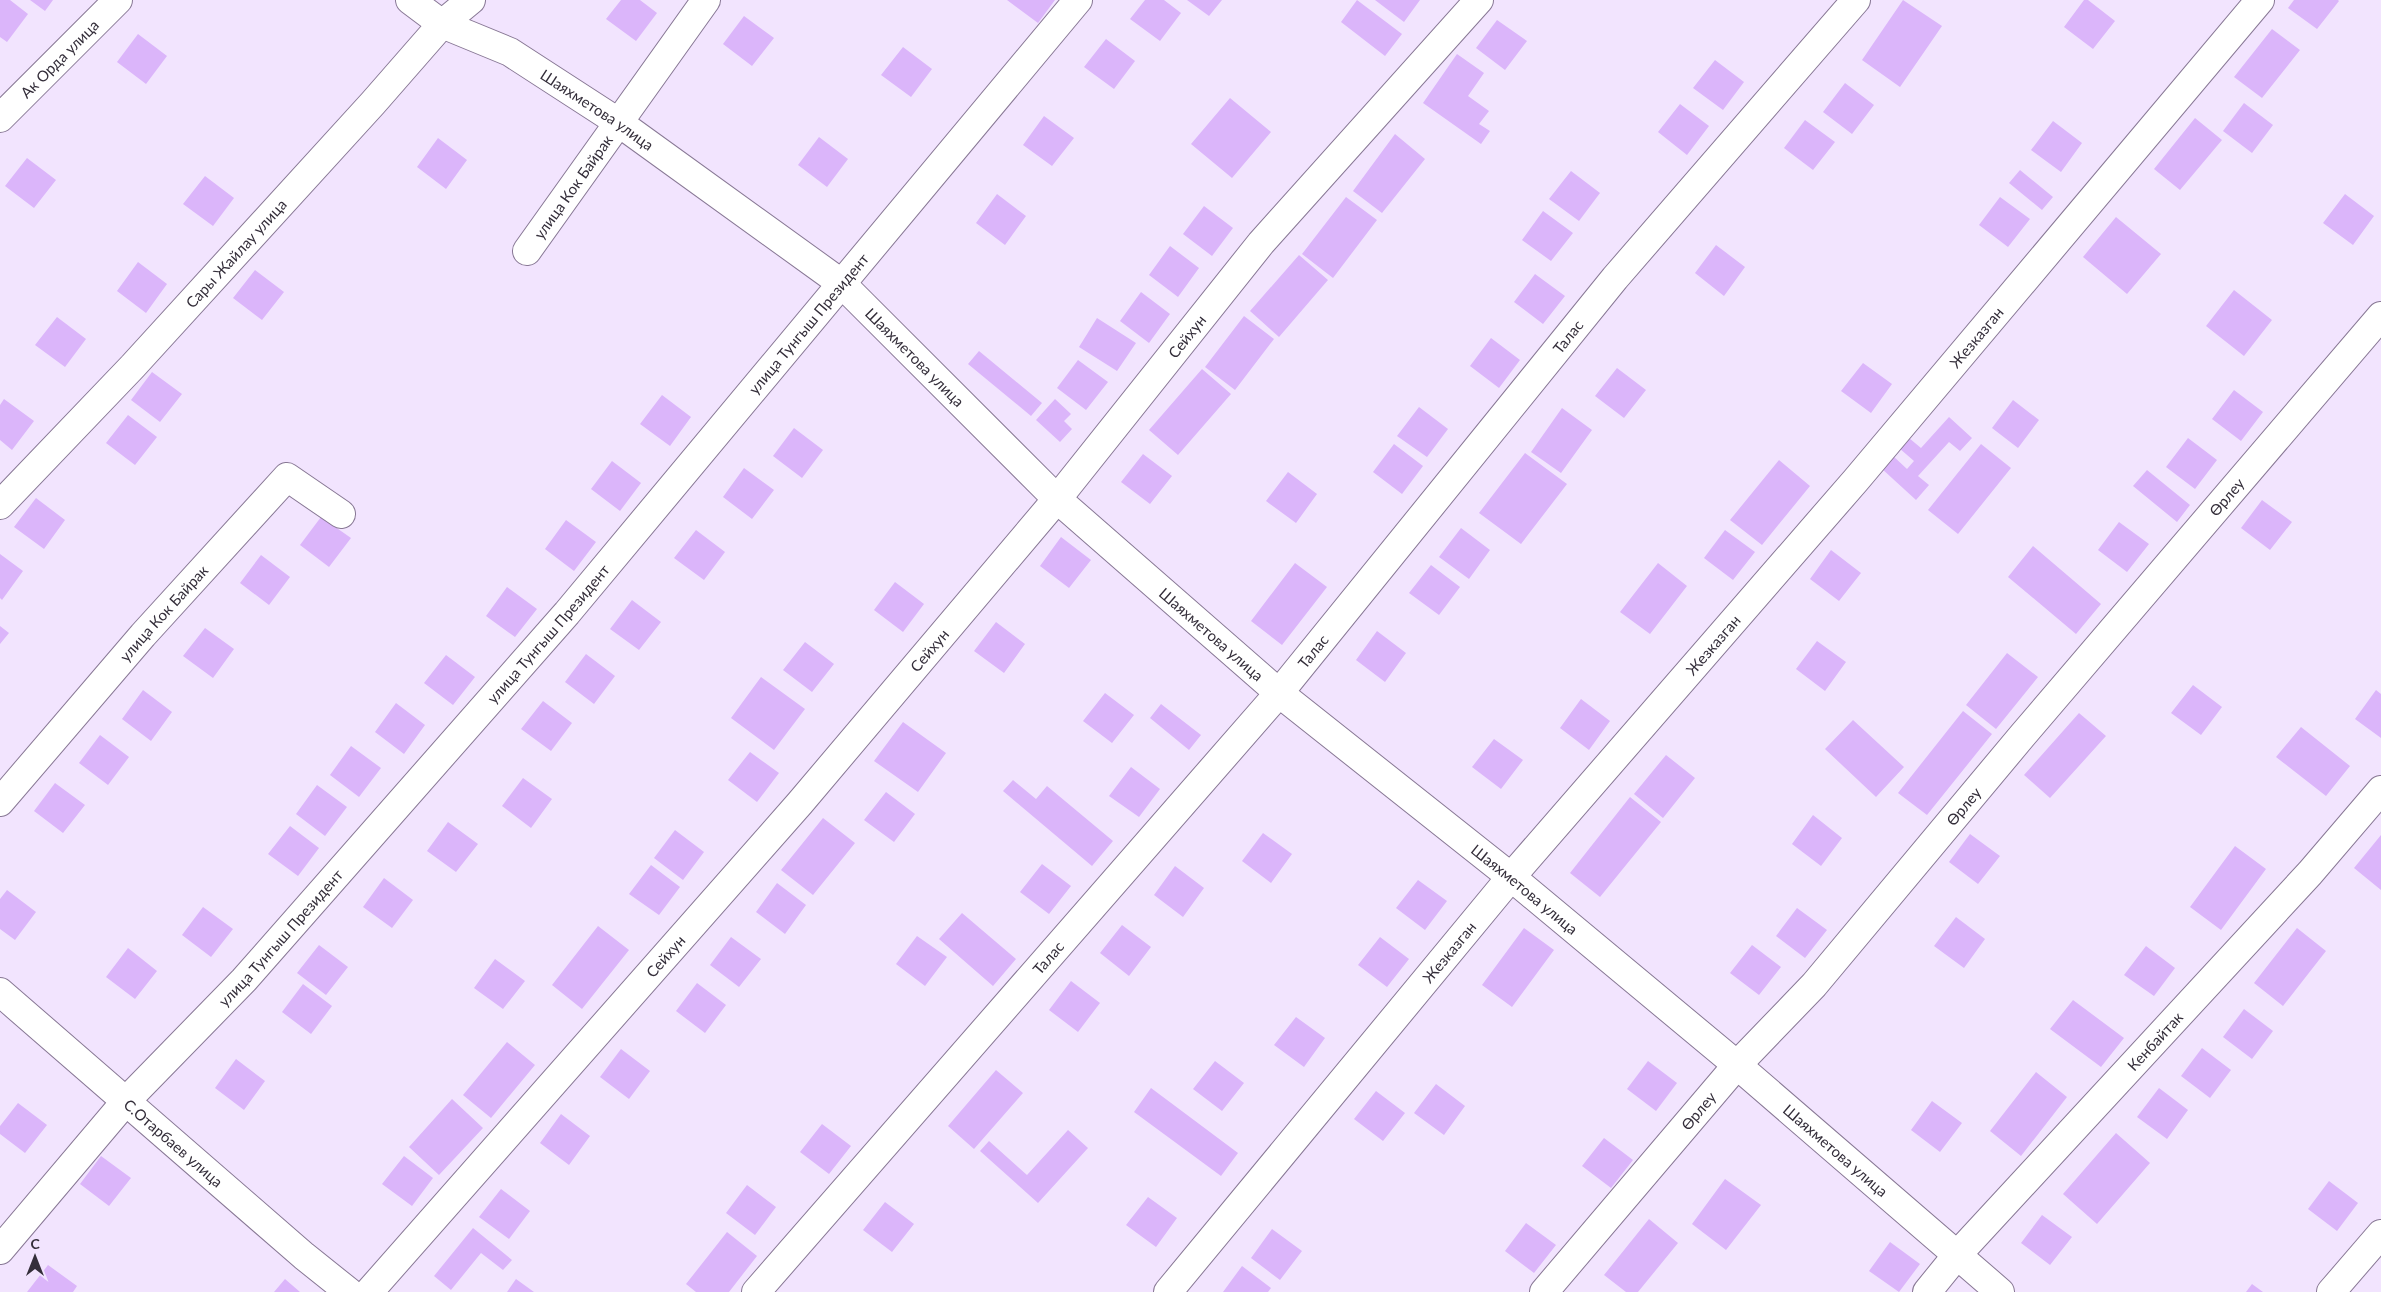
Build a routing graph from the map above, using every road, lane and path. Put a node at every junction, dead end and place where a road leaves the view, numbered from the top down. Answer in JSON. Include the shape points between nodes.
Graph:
{"nodes":[{"id":1,"x":118,"y":0,"type":"edge"},
{"id":2,"x":410,"y":0,"type":"edge"},
{"id":3,"x":471,"y":0,"type":"edge"},
{"id":4,"x":706,"y":0,"type":"edge"},
{"id":5,"x":1078,"y":0,"type":"edge"},
{"id":6,"x":1479,"y":0,"type":"edge"},
{"id":7,"x":1856,"y":0,"type":"edge"},
{"id":8,"x":2260,"y":0,"type":"edge"},
{"id":9,"x":442,"y":24,"type":"junction"},
{"id":10,"x":0,"y":118,"type":"edge"},
{"id":11,"x":618,"y":122,"type":"junction"},
{"id":12,"x":527,"y":251,"type":"dead end"},
{"id":13,"x":841,"y":282,"type":"junction"},
{"id":14,"x":2381,"y":316,"type":"edge"},
{"id":15,"x":1057,"y":499,"type":"junction"},
{"id":16,"x":0,"y":505,"type":"edge"},
{"id":17,"x":341,"y":514,"type":"dead end"},
{"id":18,"x":1279,"y":693,"type":"junction"},
{"id":19,"x":2381,"y":790,"type":"edge"},
{"id":20,"x":0,"y":802,"type":"edge"},
{"id":21,"x":1511,"y":877,"type":"junction"},
{"id":22,"x":0,"y":992,"type":"edge"},
{"id":23,"x":1737,"y":1065,"type":"junction"},
{"id":24,"x":126,"y":1100,"type":"junction"},
{"id":25,"x":2381,"y":1234,"type":"edge"},
{"id":26,"x":0,"y":1250,"type":"edge"},
{"id":27,"x":1957,"y":1255,"type":"junction"},
{"id":28,"x":349,"y":1292,"type":"edge"},
{"id":29,"x":369,"y":1292,"type":"edge"},
{"id":30,"x":756,"y":1292,"type":"edge"},
{"id":31,"x":1168,"y":1292,"type":"edge"},
{"id":32,"x":1544,"y":1292,"type":"edge"},
{"id":33,"x":1927,"y":1292,"type":"edge"},
{"id":34,"x":2000,"y":1292,"type":"edge"},
{"id":35,"x":2331,"y":1292,"type":"edge"}],
"edges":[{"from":1,"to":10,"type":"street","name":"Ак Орда улица"},
{"from":2,"to":9,"type":"street","name":"Шаяхметова улица"},
{"from":3,"to":9,"type":"street","name":"Сары Жайлау улица"},
{"from":4,"to":11,"type":"street","name":"улица Кок Байрак"},
{"from":5,"to":13,"type":"street","name":"улица Тунгыш Президент"},
{"from":6,"to":15,"type":"street","name":"Сейхун","via":[[1261,243]]},
{"from":7,"to":18,"type":"street","name":"Талас","via":[[1615,278]]},
{"from":8,"to":21,"type":"street","name":"Жезказган","via":[[1856,480]]},
{"from":9,"to":11,"type":"street","name":"Шаяхметова улица","via":[[510,52]]},
{"from":9,"to":16,"type":"street","name":"Сары Жайлау улица","via":[[367,111],[133,366]]},
{"from":11,"to":12,"type":"street","name":"улица Кок Байрак"},
{"from":11,"to":13,"type":"street","name":"Шаяхметова улица"},
{"from":13,"to":15,"type":"street","name":"Шаяхметова улица"},
{"from":13,"to":24,"type":"street","name":"улица Тунгыш Президент","via":[[567,613],[244,980]]},
{"from":14,"to":23,"type":"street","name":"Өрлеу","via":[[1814,984]]},
{"from":15,"to":18,"type":"street","name":"Шаяхметова улица"},
{"from":15,"to":29,"type":"street","name":"Сейхун","via":[[793,810]]},
{"from":17,"to":20,"type":"street","name":"улица Кок Байрак","via":[[287,477],[143,635]]},
{"from":18,"to":21,"type":"street","name":"Шаяхметова улица"},
{"from":18,"to":30,"type":"street","name":"Талас"},
{"from":19,"to":27,"type":"street","name":"Кенбайтак","via":[[2310,873]]},
{"from":21,"to":23,"type":"street","name":"Шаяхметова улица"},
{"from":21,"to":31,"type":"street","name":"Жезказган"},
{"from":22,"to":24,"type":"street","name":"С.Отарбаев улица"},
{"from":23,"to":27,"type":"street","name":"Шаяхметова улица"},
{"from":23,"to":32,"type":"street","name":"Өрлеу"},
{"from":24,"to":26,"type":"street","name":"улица Тунгыш Президент"},
{"from":24,"to":28,"type":"street","name":"С.Отарбаев улица"},
{"from":25,"to":35,"type":"street"},
{"from":27,"to":33,"type":"street","name":"Кенбайтак"},
{"from":27,"to":34,"type":"street","name":"Шаяхметова улица"}]}
